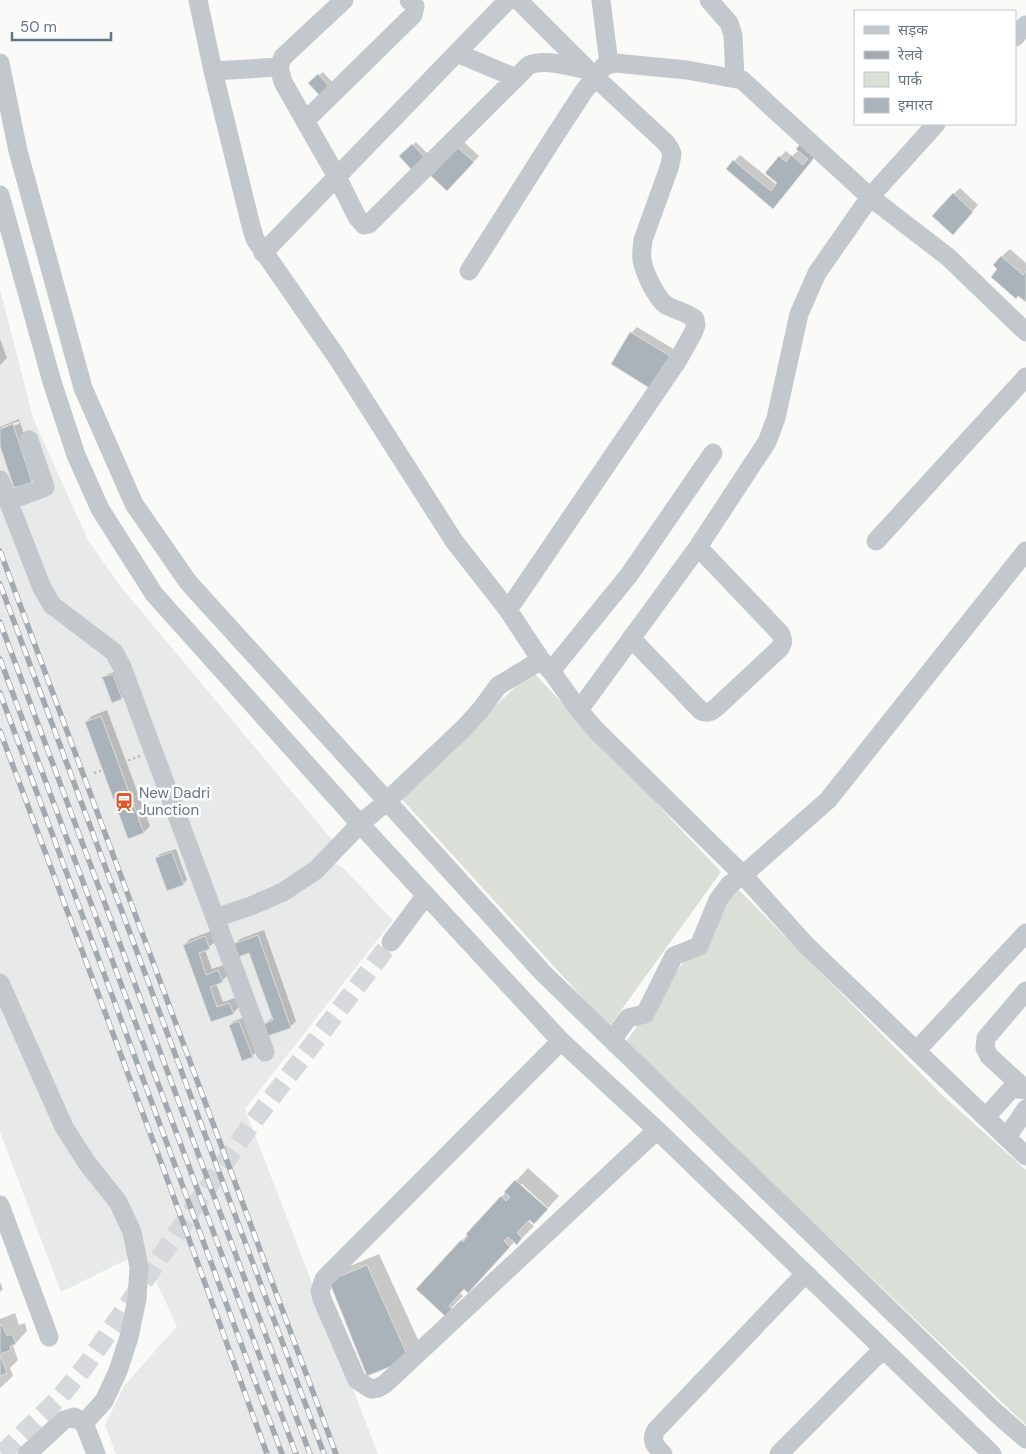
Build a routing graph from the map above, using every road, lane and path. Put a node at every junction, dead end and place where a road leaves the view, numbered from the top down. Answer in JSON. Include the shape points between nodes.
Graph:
{"nodes":[{"id":1,"x":198,"y":0,"type":"edge"},
{"id":2,"x":344,"y":0,"type":"edge"},
{"id":3,"x":410,"y":0,"type":"edge"},
{"id":4,"x":508,"y":0,"type":"edge"},
{"id":5,"x":518,"y":0,"type":"edge"},
{"id":6,"x":601,"y":0,"type":"edge"},
{"id":7,"x":709,"y":0,"type":"edge"},
{"id":8,"x":1026,"y":25,"type":"edge"},
{"id":9,"x":1016,"y":36,"type":"edge"},
{"id":10,"x":457,"y":53,"type":"junction"},
{"id":11,"x":0,"y":63,"type":"edge"},
{"id":12,"x":609,"y":64,"type":"junction"},
{"id":13,"x":279,"y":67,"type":"junction"},
{"id":14,"x":213,"y":71,"type":"junction"},
{"id":15,"x":592,"y":74,"type":"junction"},
{"id":16,"x":516,"y":78,"type":"junction"},
{"id":17,"x":734,"y":78,"type":"junction"},
{"id":18,"x":305,"y":121,"type":"junction"},
{"id":19,"x":935,"y":125,"type":"edge"},
{"id":20,"x":337,"y":177,"type":"junction"},
{"id":21,"x":0,"y":195,"type":"edge"},
{"id":22,"x":870,"y":197,"type":"junction"},
{"id":23,"x":263,"y":253,"type":"junction"},
{"id":24,"x":469,"y":271,"type":"dead end"},
{"id":25,"x":1026,"y":332,"type":"edge"},
{"id":26,"x":1026,"y":377,"type":"edge"},
{"id":27,"x":29,"y":440,"type":"dead end"},
{"id":28,"x":713,"y":453,"type":"dead end"},
{"id":29,"x":0,"y":480,"type":"edge"},
{"id":30,"x":8,"y":501,"type":"junction"},
{"id":31,"x":876,"y":541,"type":"dead end"},
{"id":32,"x":698,"y":547,"type":"junction"},
{"id":33,"x":1026,"y":551,"type":"edge"},
{"id":34,"x":508,"y":610,"type":"junction"},
{"id":35,"x":630,"y":638,"type":"junction"},
{"id":36,"x":546,"y":666,"type":"junction"},
{"id":37,"x":579,"y":710,"type":"junction"},
{"id":38,"x":153,"y":751,"type":"junction"},
{"id":39,"x":119,"y":764,"type":"dead end"},
{"id":40,"x":103,"y":770,"type":"dead end"},
{"id":41,"x":94,"y":773,"type":"dead end"},
{"id":42,"x":386,"y":802,"type":"junction"},
{"id":43,"x":360,"y":824,"type":"junction"},
{"id":44,"x":743,"y":875,"type":"junction"},
{"id":45,"x":426,"y":895,"type":"junction"},
{"id":46,"x":215,"y":918,"type":"junction"},
{"id":47,"x":1026,"y":933,"type":"edge"},
{"id":48,"x":391,"y":942,"type":"tunnel mouth"},
{"id":49,"x":0,"y":983,"type":"edge"},
{"id":50,"x":1026,"y":991,"type":"edge"},
{"id":51,"x":612,"y":1040,"type":"junction"},
{"id":52,"x":561,"y":1041,"type":"junction"},
{"id":53,"x":916,"y":1051,"type":"junction"},
{"id":54,"x":265,"y":1052,"type":"dead end"},
{"id":55,"x":1026,"y":1090,"type":"edge"},
{"id":56,"x":1026,"y":1109,"type":"edge"},
{"id":57,"x":986,"y":1117,"type":"junction"},
{"id":58,"x":657,"y":1130,"type":"junction"},
{"id":59,"x":1007,"y":1137,"type":"junction"},
{"id":60,"x":1026,"y":1156,"type":"edge"},
{"id":61,"x":1,"y":1212,"type":"edge"},
{"id":62,"x":806,"y":1274,"type":"junction"},
{"id":63,"x":49,"y":1337,"type":"dead end"},
{"id":64,"x":883,"y":1349,"type":"junction"},
{"id":65,"x":84,"y":1423,"type":"junction"},
{"id":66,"x":1026,"y":1439,"type":"edge"},
{"id":67,"x":28,"y":1454,"type":"edge"},
{"id":68,"x":96,"y":1454,"type":"edge"},
{"id":69,"x":663,"y":1454,"type":"edge"},
{"id":70,"x":778,"y":1454,"type":"edge"},
{"id":71,"x":992,"y":1454,"type":"edge"}],
"edges":[{"from":1,"to":14,"type":"street"},
{"from":2,"to":13,"type":"street","via":[[284,57]]},
{"from":3,"to":18,"type":"street","via":[[415,6],[413,15]]},
{"from":4,"to":10,"type":"street"},
{"from":5,"to":15,"type":"street"},
{"from":6,"to":12,"type":"street"},
{"from":7,"to":17,"type":"street","via":[[734,35]]},
{"from":8,"to":9,"type":"street"},
{"from":10,"to":16,"type":"street"},
{"from":10,"to":20,"type":"street"},
{"from":11,"to":42,"type":"street","via":[[18,150],[84,388],[134,504],[188,582]]},
{"from":12,"to":15,"type":"street"},
{"from":12,"to":17,"type":"street","via":[[687,70]]},
{"from":13,"to":14,"type":"street"},
{"from":13,"to":18,"type":"street","via":[[283,82]]},
{"from":14,"to":23,"type":"street","via":[[250,226]]},
{"from":15,"to":16,"type":"street","via":[[541,62],[529,66]]},
{"from":15,"to":24,"type":"street"},
{"from":15,"to":34,"type":"street","via":[[670,149],[670,165],[641,250],[642,260],[656,294],[667,305],[695,318],[696,325],[656,393]]},
{"from":16,"to":20,"type":"street","via":[[369,224],[359,221]]},
{"from":17,"to":22,"type":"street","via":[[748,85]]},
{"from":18,"to":20,"type":"street"},
{"from":19,"to":22,"type":"street"},
{"from":20,"to":23,"type":"street"},
{"from":21,"to":43,"type":"street","via":[[55,391],[76,455],[100,509],[154,594]]},
{"from":22,"to":25,"type":"street","via":[[948,257]]},
{"from":22,"to":32,"type":"street","via":[[817,273],[805,297],[776,418],[767,442]]},
{"from":23,"to":34,"type":"street","via":[[338,359],[454,541]]},
{"from":26,"to":31,"type":"street"},
{"from":27,"to":30,"type":"street","via":[[45,487]]},
{"from":28,"to":36,"type":"street","via":[[629,575]]},
{"from":29,"to":30,"type":"street"},
{"from":30,"to":38,"type":"street","via":[[42,588],[52,605],[114,652]]},
{"from":32,"to":35,"type":"street"},
{"from":32,"to":35,"type":"street","via":[[780,633],[783,643],[780,648],[718,706],[706,713],[700,711]]},
{"from":33,"to":44,"type":"street","via":[[828,800]]},
{"from":34,"to":36,"type":"street"},
{"from":35,"to":37,"type":"street"},
{"from":36,"to":37,"type":"street"},
{"from":36,"to":42,"type":"street","via":[[498,686],[464,728]]},
{"from":37,"to":44,"type":"street"},
{"from":38,"to":39,"type":"path"},
{"from":38,"to":46,"type":"street"},
{"from":40,"to":41,"type":"path"},
{"from":42,"to":43,"type":"street"},
{"from":42,"to":51,"type":"street","via":[[543,974]]},
{"from":43,"to":45,"type":"street"},
{"from":43,"to":46,"type":"street","via":[[316,870],[283,892]]},
{"from":44,"to":51,"type":"street","via":[[730,884],[718,900],[699,946],[674,956],[645,1014],[628,1018]]},
{"from":44,"to":53,"type":"street","via":[[806,945]]},
{"from":45,"to":48,"type":"street"},
{"from":45,"to":52,"type":"street"},
{"from":46,"to":54,"type":"street"},
{"from":47,"to":53,"type":"street"},
{"from":49,"to":65,"type":"street","via":[[64,1127],[118,1202],[132,1232],[139,1267],[137,1299],[118,1371],[104,1401]]},
{"from":50,"to":55,"type":"street","via":[[986,1038],[985,1048],[989,1056]]},
{"from":51,"to":66,"type":"street"},
{"from":52,"to":58,"type":"street"},
{"from":52,"to":58,"type":"street","via":[[324,1279],[320,1291],[322,1299],[356,1380],[371,1388],[385,1384]]},
{"from":53,"to":57,"type":"street"},
{"from":55,"to":57,"type":"street","via":[[1012,1088]]},
{"from":56,"to":59,"type":"street"},
{"from":57,"to":59,"type":"street"},
{"from":58,"to":62,"type":"street"},
{"from":59,"to":60,"type":"street"},
{"from":61,"to":63,"type":"street"},
{"from":62,"to":64,"type":"street"},
{"from":62,"to":69,"type":"street","via":[[656,1430],[653,1442]]},
{"from":64,"to":70,"type":"street"},
{"from":64,"to":71,"type":"street"},
{"from":65,"to":67,"type":"street","via":[[74,1417],[64,1420]]},
{"from":65,"to":68,"type":"street"}]}
